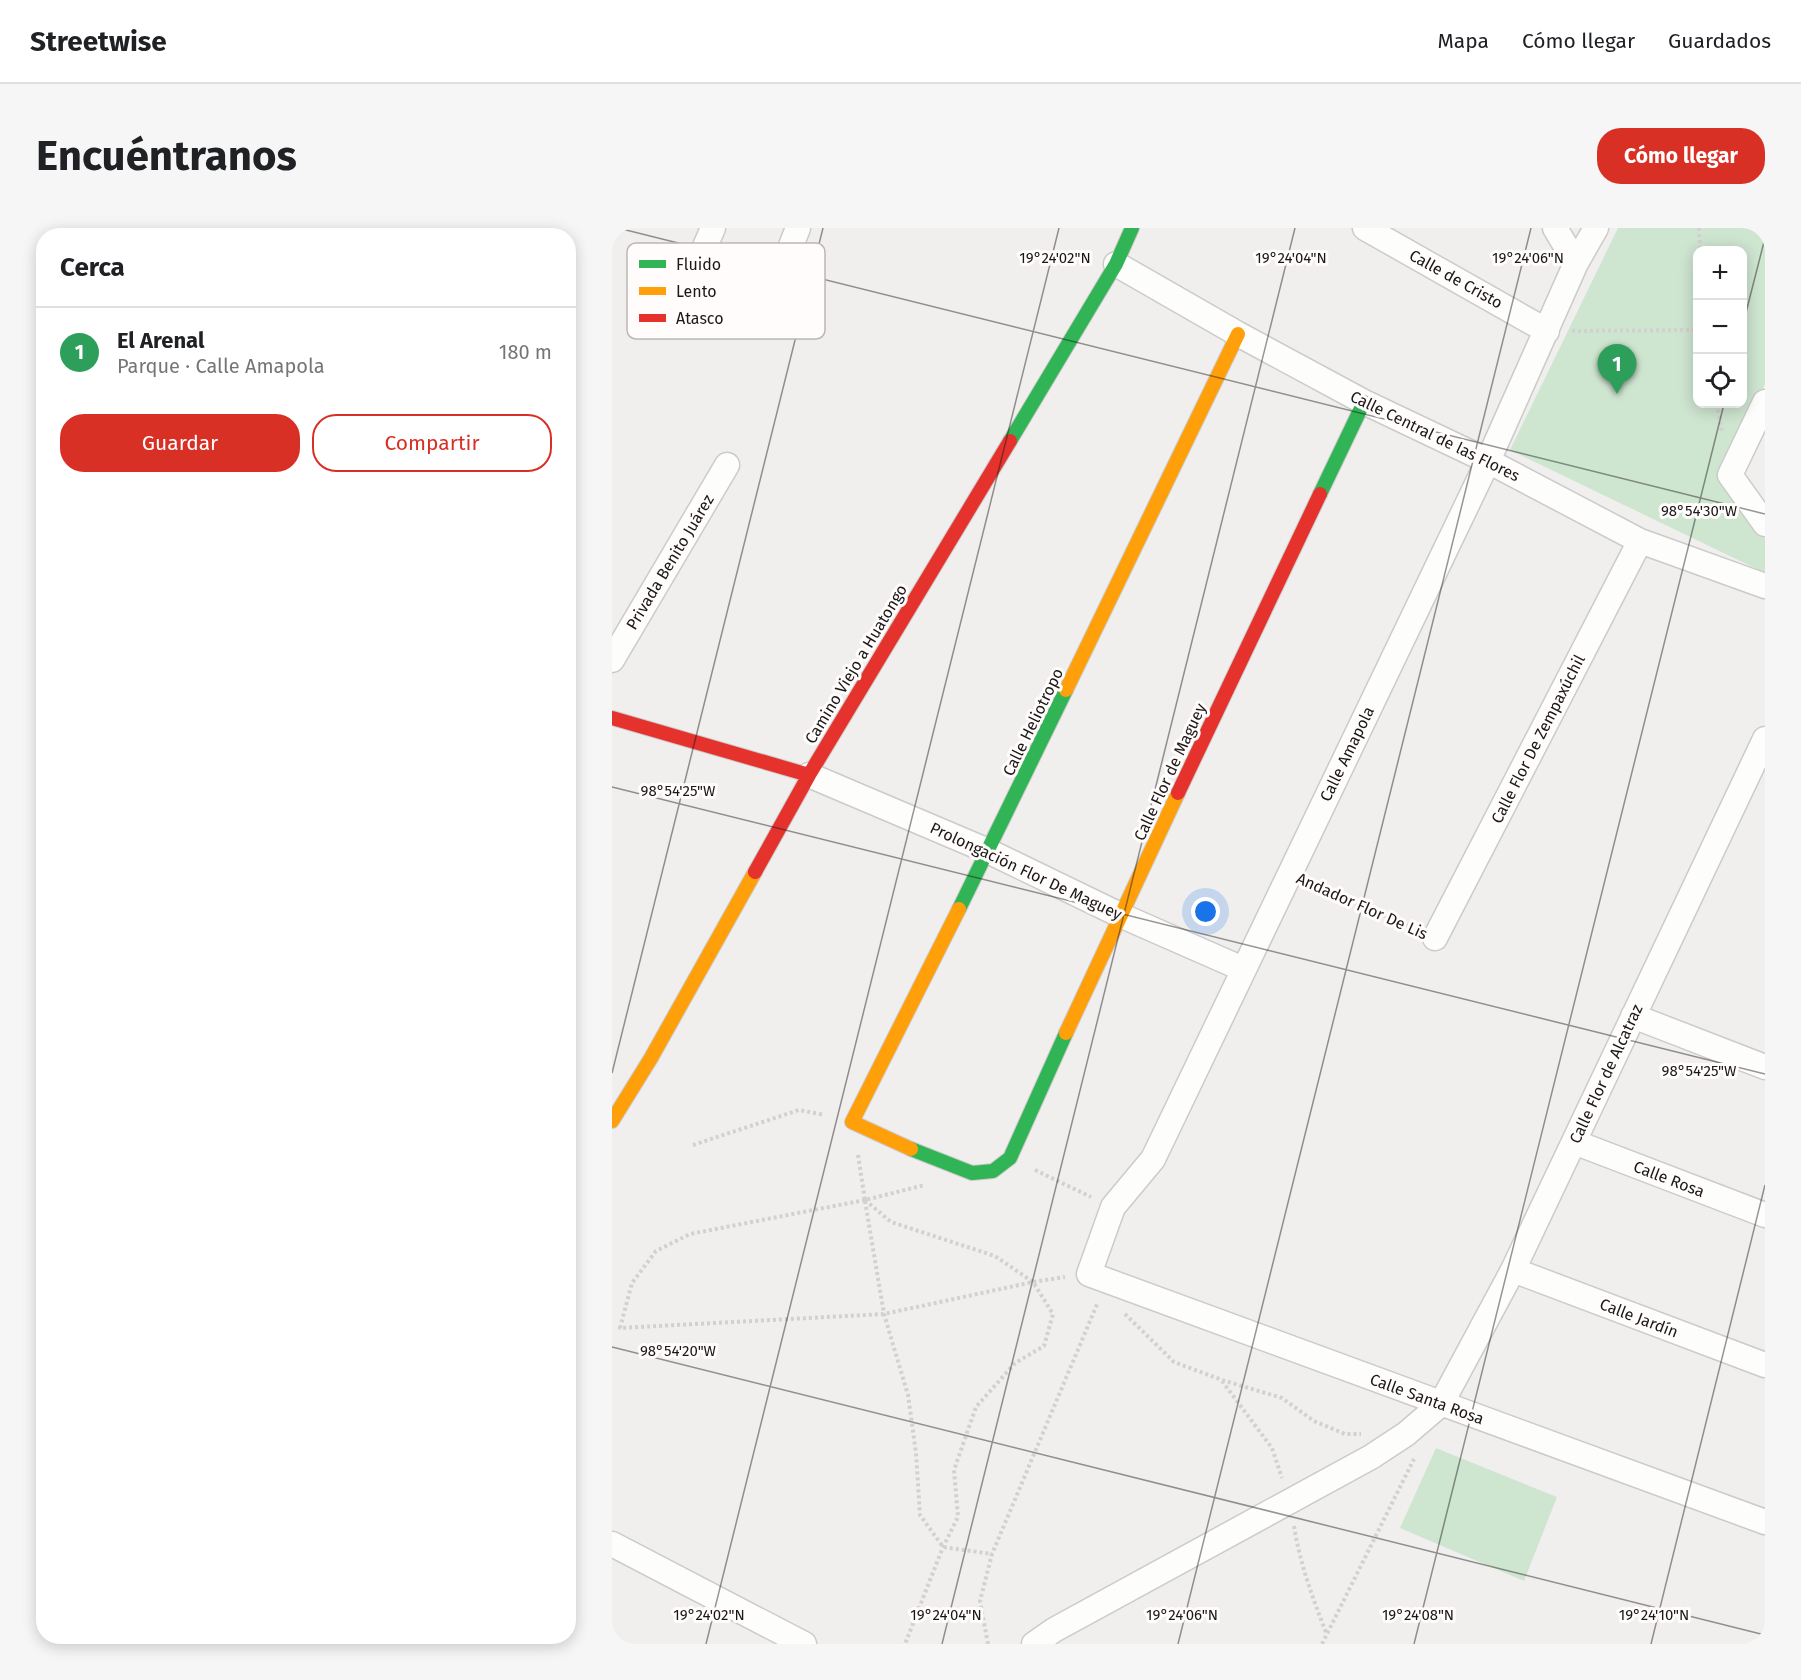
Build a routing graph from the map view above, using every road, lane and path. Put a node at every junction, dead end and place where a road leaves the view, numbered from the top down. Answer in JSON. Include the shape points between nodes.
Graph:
{"nodes":[{"id":1,"x":713,"y":228,"type":"edge"},
{"id":2,"x":798,"y":228,"type":"edge"},
{"id":3,"x":1132,"y":228,"type":"edge"},
{"id":4,"x":1365,"y":228,"type":"edge"},
{"id":5,"x":1555,"y":228,"type":"edge"},
{"id":6,"x":1596,"y":228,"type":"edge"},
{"id":7,"x":1699,"y":228,"type":"edge"},
{"id":8,"x":707,"y":243,"type":"edge"},
{"id":9,"x":792,"y":243,"type":"edge"},
{"id":10,"x":1700,"y":246,"type":"edge"},
{"id":11,"x":1576,"y":262,"type":"junction"},
{"id":12,"x":1116,"y":264,"type":"junction"},
{"id":13,"x":1693,"y":330,"type":"edge"},
{"id":14,"x":1548,"y":331,"type":"junction"},
{"id":15,"x":1238,"y":334,"type":"junction"},
{"id":16,"x":1364,"y":402,"type":"junction"},
{"id":17,"x":1765,"y":402,"type":"edge"},
{"id":18,"x":1488,"y":461,"type":"junction"},
{"id":19,"x":727,"y":465,"type":"dead end"},
{"id":20,"x":1765,"y":524,"type":"edge"},
{"id":21,"x":1640,"y":541,"type":"junction"},
{"id":22,"x":1765,"y":586,"type":"edge"},
{"id":23,"x":612,"y":660,"type":"edge"},
{"id":24,"x":612,"y":718,"type":"edge"},
{"id":25,"x":1765,"y":740,"type":"edge"},
{"id":26,"x":809,"y":775,"type":"junction"},
{"id":27,"x":988,"y":851,"type":"junction"},
{"id":28,"x":1290,"y":874,"type":"junction"},
{"id":29,"x":1120,"y":915,"type":"junction"},
{"id":30,"x":1435,"y":938,"type":"joint"},
{"id":31,"x":1244,"y":969,"type":"junction"},
{"id":32,"x":1633,"y":1016,"type":"junction"},
{"id":33,"x":1764,"y":1064,"type":"edge"},
{"id":34,"x":612,"y":1120,"type":"edge"},
{"id":35,"x":852,"y":1122,"type":"junction"},
{"id":36,"x":1574,"y":1142,"type":"junction"},
{"id":37,"x":693,"y":1145,"type":"dead end"},
{"id":38,"x":1010,"y":1158,"type":"junction"},
{"id":39,"x":929,"y":1184,"type":"dead end"},
{"id":40,"x":865,"y":1200,"type":"junction"},
{"id":41,"x":1113,"y":1207,"type":"junction"},
{"id":42,"x":1765,"y":1215,"type":"edge"},
{"id":43,"x":1513,"y":1270,"type":"junction"},
{"id":44,"x":1089,"y":1274,"type":"junction"},
{"id":45,"x":1033,"y":1282,"type":"junction"},
{"id":46,"x":1123,"y":1311,"type":"dead end"},
{"id":47,"x":884,"y":1314,"type":"junction"},
{"id":48,"x":1765,"y":1365,"type":"edge"},
{"id":49,"x":1441,"y":1404,"type":"junction"},
{"id":50,"x":1365,"y":1434,"type":"dead end"},
{"id":51,"x":1415,"y":1457,"type":"dead end"},
{"id":52,"x":1765,"y":1522,"type":"edge"},
{"id":53,"x":612,"y":1544,"type":"edge"},
{"id":54,"x":943,"y":1547,"type":"junction"},
{"id":55,"x":992,"y":1554,"type":"junction"},
{"id":56,"x":804,"y":1644,"type":"edge"},
{"id":57,"x":905,"y":1644,"type":"edge"},
{"id":58,"x":988,"y":1644,"type":"edge"},
{"id":59,"x":1034,"y":1644,"type":"edge"},
{"id":60,"x":1322,"y":1644,"type":"edge"}],
"edges":[{"from":1,"to":8,"type":"street"},
{"from":2,"to":9,"type":"street"},
{"from":3,"to":12,"type":"street","name":"Camino Viejo a Huatongo"},
{"from":4,"to":14,"type":"street","name":"Calle de Cristo"},
{"from":5,"to":11,"type":"street"},
{"from":6,"to":11,"type":"street","name":"Calle Amapola"},
{"from":7,"to":10,"type":"path"},
{"from":11,"to":14,"type":"street","name":"Calle Amapola"},
{"from":12,"to":15,"type":"street","name":"Calle Central de las Flores"},
{"from":12,"to":26,"type":"street","name":"Camino Viejo a Huatongo"},
{"from":13,"to":14,"type":"path"},
{"from":14,"to":18,"type":"street","name":"Calle Amapola"},
{"from":15,"to":16,"type":"street","name":"Calle Central de las Flores"},
{"from":15,"to":27,"type":"street","name":"Calle Heliotropo"},
{"from":16,"to":18,"type":"street","name":"Calle Central de las Flores"},
{"from":16,"to":29,"type":"street","name":"Calle Flor de Maguey"},
{"from":17,"to":20,"type":"street","via":[[1730,475]]},
{"from":18,"to":21,"type":"street","name":"Calle Central de las Flores"},
{"from":18,"to":28,"type":"street","name":"Calle Amapola"},
{"from":19,"to":23,"type":"street","name":"Privada Benito Juárez"},
{"from":21,"to":22,"type":"street","name":"Calle Central de las Flores"},
{"from":21,"to":30,"type":"street","name":"Calle Flor De Zempaxúchil"},
{"from":24,"to":26,"type":"street"},
{"from":25,"to":32,"type":"street","name":"Calle Flor de Alcatraz"},
{"from":26,"to":27,"type":"street","name":"Prolongación Flor De Maguey"},
{"from":26,"to":34,"type":"street","name":"Camino Viejo a Huatongo","via":[[651,1058]]},
{"from":27,"to":29,"type":"street","name":"Prolongación Flor De Maguey"},
{"from":27,"to":35,"type":"street","name":"Calle Heliotropo"},
{"from":28,"to":30,"type":"path","name":"Andador Flor De Lis"},
{"from":28,"to":31,"type":"street","name":"Calle Amapola"},
{"from":29,"to":31,"type":"street","name":"Prolongación Flor De Maguey"},
{"from":29,"to":38,"type":"street","name":"Calle Flor de Maguey"},
{"from":31,"to":41,"type":"street","name":"Calle Amapola","via":[[1153,1159]]},
{"from":32,"to":33,"type":"street"},
{"from":32,"to":36,"type":"street","name":"Calle Flor de Alcatraz"},
{"from":35,"to":37,"type":"path","via":[[799,1110]]},
{"from":35,"to":38,"type":"street","via":[[972,1173],[993,1172]]},
{"from":35,"to":40,"type":"path"},
{"from":36,"to":42,"type":"street","name":"Calle Rosa"},
{"from":36,"to":43,"type":"street","name":"Calle Flor de Alcatraz"},
{"from":38,"to":41,"type":"path"},
{"from":39,"to":40,"type":"path"},
{"from":40,"to":45,"type":"path","via":[[891,1222],[995,1256]]},
{"from":40,"to":47,"type":"path"},
{"from":40,"to":47,"type":"path","via":[[690,1234],[656,1251],[632,1283],[620,1328]]},
{"from":41,"to":44,"type":"street","name":"Calle Amapola"},
{"from":43,"to":48,"type":"street","name":"Calle Jardín"},
{"from":43,"to":49,"type":"street","name":"Calle Flor de Alcatraz"},
{"from":44,"to":45,"type":"path"},
{"from":44,"to":49,"type":"street","name":"Calle Santa Rosa"},
{"from":44,"to":55,"type":"path","via":[[1102,1288],[1096,1309]]},
{"from":45,"to":47,"type":"path"},
{"from":45,"to":54,"type":"path","via":[[1053,1314],[1044,1346],[1015,1363],[976,1407],[954,1470],[958,1517]]},
{"from":46,"to":50,"type":"path","via":[[1174,1362],[1282,1398],[1314,1421],[1345,1434]]},
{"from":47,"to":54,"type":"path","via":[[908,1395],[920,1515]]},
{"from":49,"to":52,"type":"street","name":"Calle Santa Rosa"},
{"from":49,"to":59,"type":"street","via":[[1371,1457]]},
{"from":51,"to":60,"type":"path"},
{"from":53,"to":56,"type":"street"},
{"from":54,"to":55,"type":"path"},
{"from":54,"to":57,"type":"path"},
{"from":55,"to":58,"type":"path","via":[[980,1601]]}]}
